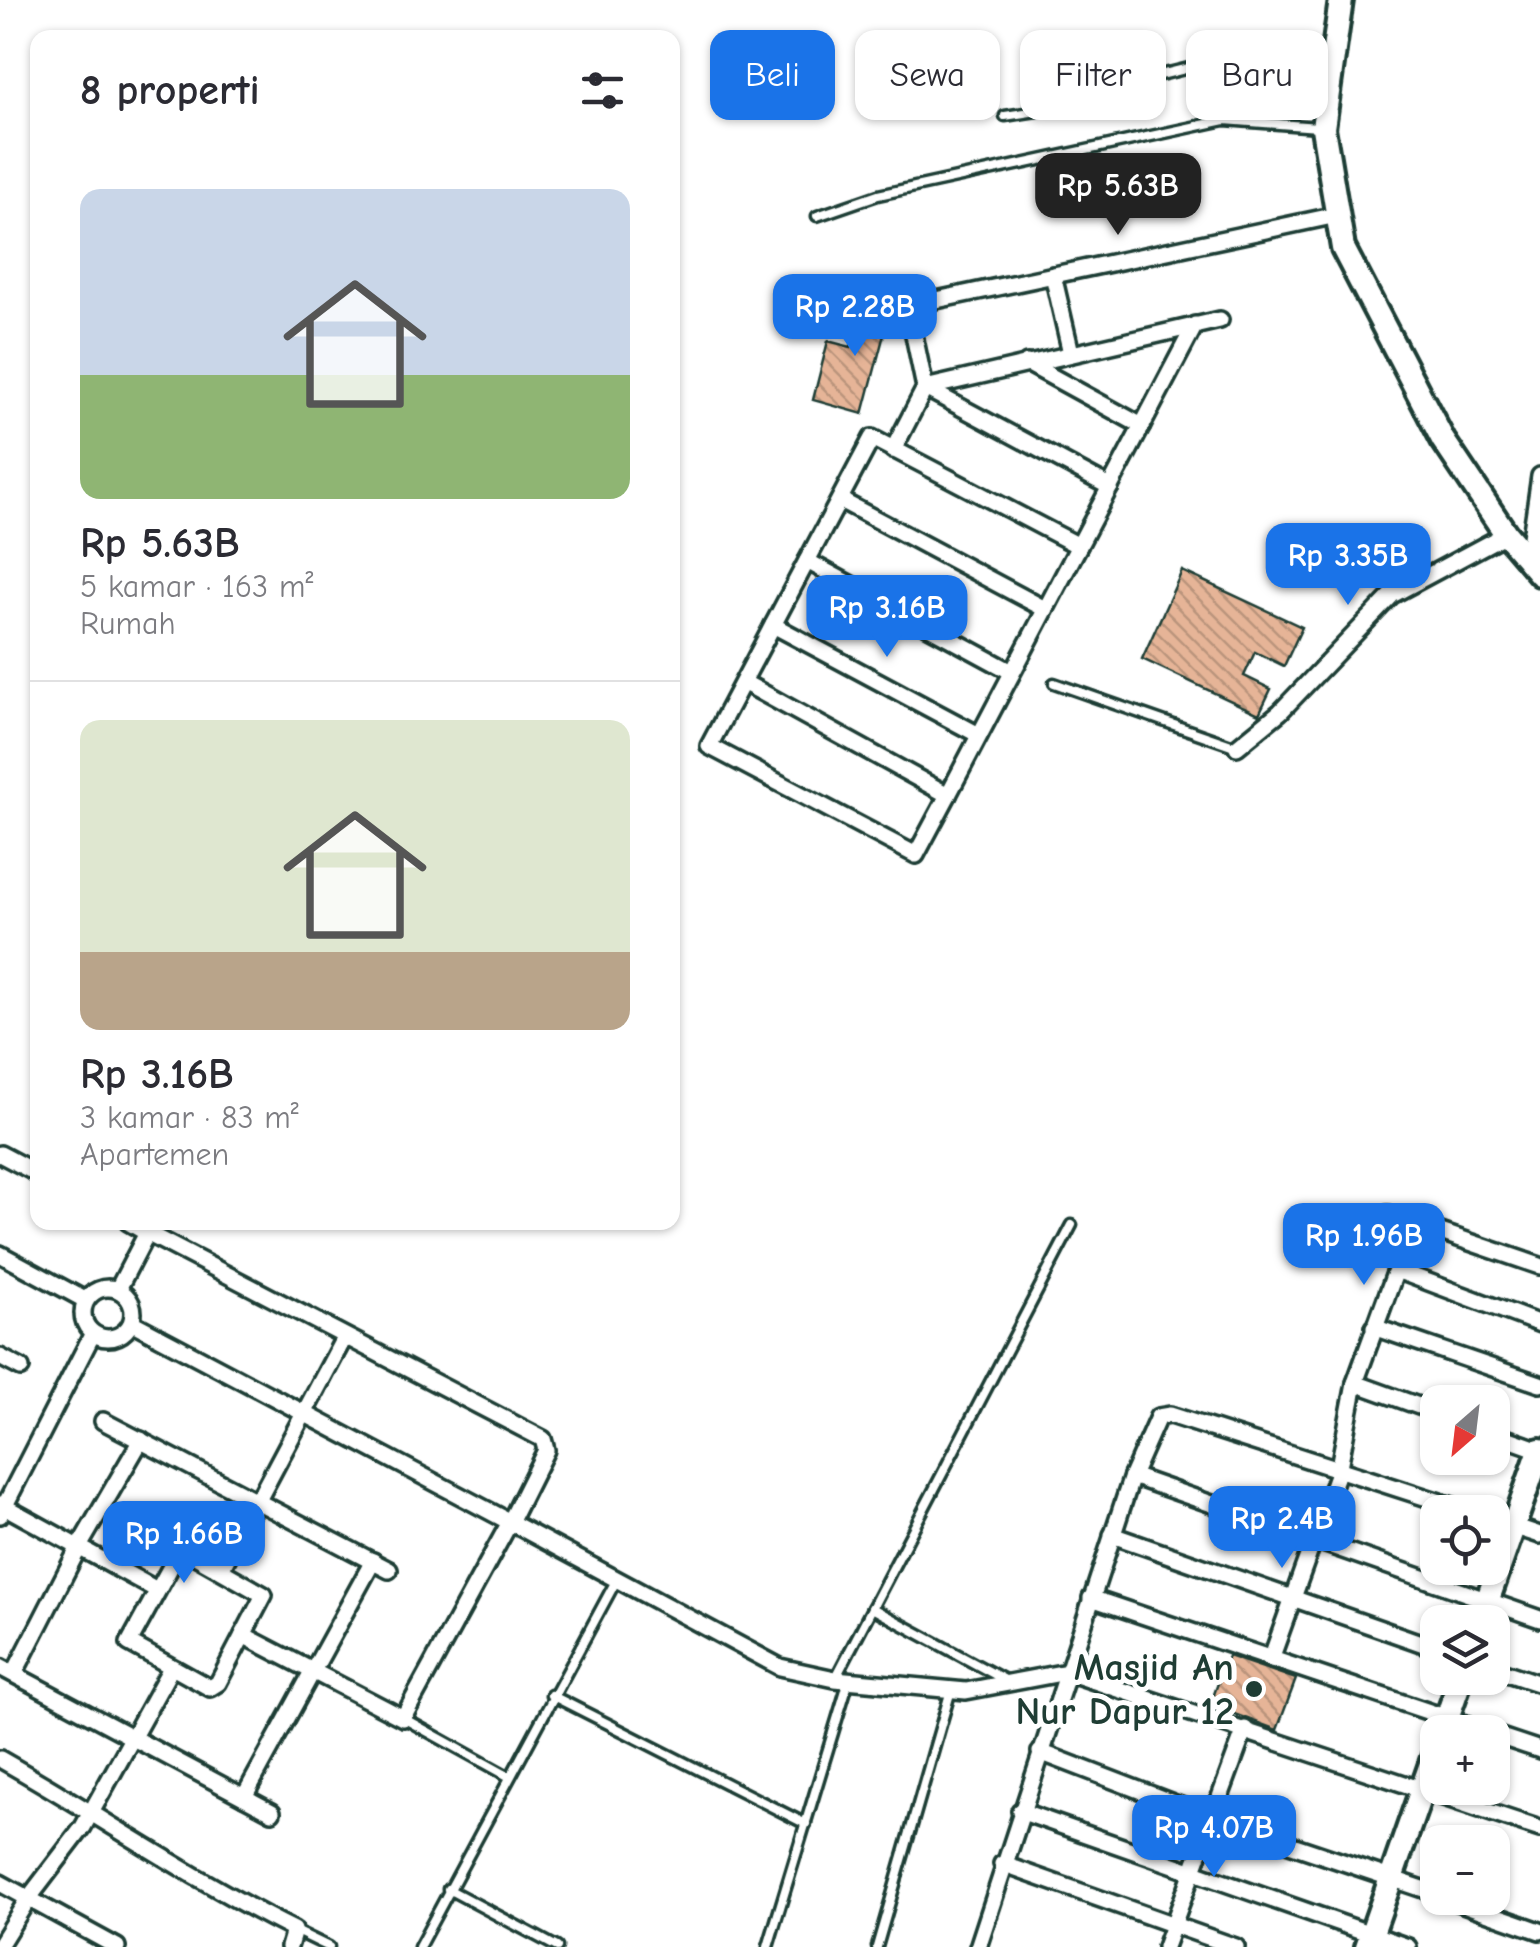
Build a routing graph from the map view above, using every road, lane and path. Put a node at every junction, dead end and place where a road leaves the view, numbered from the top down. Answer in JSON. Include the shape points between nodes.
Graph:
{"nodes":[{"id":1,"x":1343,"y":1,"type":"edge"},
{"id":2,"x":1333,"y":52,"type":"junction"},
{"id":3,"x":1005,"y":116,"type":"dead end"},
{"id":4,"x":1323,"y":128,"type":"junction"},
{"id":5,"x":1338,"y":215,"type":"junction"},
{"id":6,"x":818,"y":216,"type":"dead end"},
{"id":7,"x":1053,"y":274,"type":"junction"},
{"id":8,"x":1220,"y":320,"type":"dead end"},
{"id":9,"x":1195,"y":325,"type":"junction"},
{"id":10,"x":1070,"y":353,"type":"junction"},
{"id":11,"x":1027,"y":362,"type":"junction"},
{"id":12,"x":925,"y":388,"type":"junction"},
{"id":13,"x":1142,"y":426,"type":"junction"},
{"id":14,"x":893,"y":450,"type":"junction"},
{"id":15,"x":1540,"y":476,"type":"edge"},
{"id":16,"x":1110,"y":488,"type":"junction"},
{"id":17,"x":840,"y":500,"type":"junction"},
{"id":18,"x":1506,"y":534,"type":"junction"},
{"id":19,"x":1079,"y":546,"type":"junction"},
{"id":20,"x":807,"y":561,"type":"junction"},
{"id":21,"x":1534,"y":566,"type":"edge"},
{"id":22,"x":1045,"y":610,"type":"junction"},
{"id":23,"x":773,"y":624,"type":"junction"},
{"id":24,"x":1012,"y":672,"type":"junction"},
{"id":25,"x":743,"y":682,"type":"junction"},
{"id":26,"x":1054,"y":683,"type":"dead end"},
{"id":27,"x":979,"y":736,"type":"junction"},
{"id":28,"x":1237,"y":747,"type":"joint"},
{"id":29,"x":948,"y":795,"type":"junction"},
{"id":30,"x":0,"y":1154,"type":"edge"},
{"id":31,"x":30,"y":1170,"type":"edge"},
{"id":32,"x":1388,"y":1214,"type":"dead end"},
{"id":33,"x":1072,"y":1226,"type":"dead end"},
{"id":34,"x":142,"y":1230,"type":"edge"},
{"id":35,"x":147,"y":1233,"type":"junction"},
{"id":36,"x":0,"y":1254,"type":"edge"},
{"id":37,"x":1540,"y":1266,"type":"edge"},
{"id":38,"x":118,"y":1288,"type":"junction"},
{"id":39,"x":85,"y":1300,"type":"junction"},
{"id":40,"x":134,"y":1323,"type":"junction"},
{"id":41,"x":1540,"y":1324,"type":"edge"},
{"id":42,"x":1374,"y":1327,"type":"junction"},
{"id":43,"x":92,"y":1335,"type":"junction"},
{"id":44,"x":344,"y":1338,"type":"junction"},
{"id":45,"x":0,"y":1356,"type":"edge"},
{"id":46,"x":21,"y":1368,"type":"dead end"},
{"id":47,"x":1355,"y":1383,"type":"junction"},
{"id":48,"x":1540,"y":1384,"type":"edge"},
{"id":49,"x":1420,"y":1406,"type":"edge"},
{"id":50,"x":306,"y":1415,"type":"junction"},
{"id":51,"x":103,"y":1421,"type":"dead end"},
{"id":52,"x":1510,"y":1439,"type":"edge"},
{"id":53,"x":141,"y":1440,"type":"junction"},
{"id":54,"x":1540,"y":1450,"type":"edge"},
{"id":55,"x":1338,"y":1472,"type":"junction"},
{"id":56,"x":1132,"y":1476,"type":"junction"},
{"id":57,"x":1420,"y":1497,"type":"edge"},
{"id":58,"x":259,"y":1505,"type":"junction"},
{"id":59,"x":1,"y":1508,"type":"edge"},
{"id":60,"x":1510,"y":1510,"type":"edge"},
{"id":61,"x":510,"y":1522,"type":"junction"},
{"id":62,"x":1510,"y":1524,"type":"edge"},
{"id":63,"x":1112,"y":1535,"type":"junction"},
{"id":64,"x":1540,"y":1535,"type":"edge"},
{"id":65,"x":1312,"y":1538,"type":"junction"},
{"id":66,"x":80,"y":1546,"type":"junction"},
{"id":67,"x":373,"y":1562,"type":"junction"},
{"id":68,"x":221,"y":1570,"type":"junction"},
{"id":69,"x":389,"y":1570,"type":"dead end"},
{"id":70,"x":617,"y":1579,"type":"junction"},
{"id":71,"x":158,"y":1590,"type":"junction"},
{"id":72,"x":1091,"y":1598,"type":"junction"},
{"id":73,"x":1292,"y":1598,"type":"junction"},
{"id":74,"x":1468,"y":1605,"type":"edge"},
{"id":75,"x":872,"y":1608,"type":"junction"},
{"id":76,"x":1510,"y":1616,"type":"edge"},
{"id":77,"x":1540,"y":1620,"type":"edge"},
{"id":78,"x":243,"y":1634,"type":"junction"},
{"id":79,"x":1420,"y":1643,"type":"edge"},
{"id":80,"x":1271,"y":1659,"type":"junction"},
{"id":81,"x":171,"y":1668,"type":"junction"},
{"id":82,"x":7,"y":1671,"type":"edge"},
{"id":83,"x":314,"y":1672,"type":"junction"},
{"id":84,"x":1066,"y":1672,"type":"junction"},
{"id":85,"x":1510,"y":1674,"type":"edge"},
{"id":86,"x":842,"y":1679,"type":"junction"},
{"id":87,"x":1010,"y":1682,"type":"junction"},
{"id":88,"x":1540,"y":1684,"type":"edge"},
{"id":89,"x":952,"y":1690,"type":"junction"},
{"id":90,"x":551,"y":1695,"type":"junction"},
{"id":91,"x":1420,"y":1717,"type":"edge"},
{"id":92,"x":403,"y":1718,"type":"junction"},
{"id":93,"x":1244,"y":1728,"type":"junction"},
{"id":94,"x":131,"y":1740,"type":"junction"},
{"id":95,"x":1510,"y":1740,"type":"edge"},
{"id":96,"x":1540,"y":1750,"type":"edge"},
{"id":97,"x":1040,"y":1752,"type":"junction"},
{"id":98,"x":0,"y":1759,"type":"edge"},
{"id":99,"x":508,"y":1776,"type":"junction"},
{"id":100,"x":1420,"y":1787,"type":"edge"},
{"id":101,"x":1420,"y":1794,"type":"edge"},
{"id":102,"x":244,"y":1797,"type":"junction"},
{"id":103,"x":1471,"y":1805,"type":"edge"},
{"id":104,"x":1020,"y":1810,"type":"junction"},
{"id":105,"x":92,"y":1811,"type":"junction"},
{"id":106,"x":272,"y":1812,"type":"dead end"},
{"id":107,"x":1212,"y":1818,"type":"junction"},
{"id":108,"x":806,"y":1824,"type":"junction"},
{"id":109,"x":1540,"y":1829,"type":"edge"},
{"id":110,"x":1002,"y":1864,"type":"junction"},
{"id":111,"x":1193,"y":1871,"type":"junction"},
{"id":112,"x":1393,"y":1878,"type":"junction"},
{"id":113,"x":0,"y":1883,"type":"edge"},
{"id":114,"x":1420,"y":1888,"type":"edge"},
{"id":115,"x":448,"y":1889,"type":"junction"},
{"id":116,"x":28,"y":1899,"type":"junction"},
{"id":117,"x":1494,"y":1915,"type":"edge"},
{"id":118,"x":1172,"y":1925,"type":"junction"},
{"id":119,"x":294,"y":1930,"type":"junction"},
{"id":120,"x":1540,"y":1931,"type":"edge"},
{"id":121,"x":1369,"y":1940,"type":"edge"},
{"id":122,"x":0,"y":1944,"type":"edge"},
{"id":123,"x":112,"y":1946,"type":"edge"},
{"id":124,"x":981,"y":1946,"type":"edge"},
{"id":125,"x":289,"y":1947,"type":"edge"},
{"id":126,"x":330,"y":1947,"type":"edge"},
{"id":127,"x":418,"y":1947,"type":"edge"},
{"id":128,"x":557,"y":1947,"type":"edge"},
{"id":129,"x":768,"y":1947,"type":"edge"},
{"id":130,"x":878,"y":1947,"type":"edge"},
{"id":131,"x":1165,"y":1947,"type":"edge"},
{"id":132,"x":1236,"y":1947,"type":"edge"},
{"id":133,"x":1408,"y":1947,"type":"edge"}],
"edges":[{"from":1,"to":2,"type":"street"},
{"from":2,"to":3,"type":"lane","via":[[1193,66],[1087,103]]},
{"from":2,"to":4,"type":"street"},
{"from":4,"to":5,"type":"street"},
{"from":4,"to":6,"type":"lane","via":[[1225,120],[878,195]]},
{"from":5,"to":7,"type":"street"},
{"from":5,"to":18,"type":"street","via":[[1343,248],[1442,440]]},
{"from":7,"to":10,"type":"street"},
{"from":7,"to":12,"type":"street","via":[[908,306]]},
{"from":8,"to":9,"type":"street"},
{"from":9,"to":10,"type":"street"},
{"from":9,"to":13,"type":"street"},
{"from":10,"to":11,"type":"street"},
{"from":11,"to":12,"type":"street"},
{"from":11,"to":13,"type":"street"},
{"from":12,"to":14,"type":"street"},
{"from":12,"to":16,"type":"street"},
{"from":13,"to":16,"type":"street"},
{"from":14,"to":17,"type":"street","via":[[872,438]]},
{"from":14,"to":19,"type":"street"},
{"from":15,"to":21,"type":"street"},
{"from":16,"to":19,"type":"street"},
{"from":17,"to":20,"type":"street"},
{"from":17,"to":22,"type":"street"},
{"from":18,"to":21,"type":"street"},
{"from":18,"to":28,"type":"street","via":[[1392,595],[1280,712]]},
{"from":19,"to":22,"type":"street"},
{"from":20,"to":23,"type":"street"},
{"from":20,"to":24,"type":"street"},
{"from":22,"to":24,"type":"street"},
{"from":23,"to":25,"type":"street"},
{"from":23,"to":27,"type":"street"},
{"from":24,"to":27,"type":"street"},
{"from":25,"to":29,"type":"street"},
{"from":25,"to":29,"type":"street","via":[[709,746],[916,855]]},
{"from":26,"to":28,"type":"lane"},
{"from":27,"to":29,"type":"street"},
{"from":30,"to":31,"type":"street"},
{"from":32,"to":37,"type":"street"},
{"from":33,"to":75,"type":"lane"},
{"from":34,"to":35,"type":"street"},
{"from":35,"to":38,"type":"street"},
{"from":35,"to":44,"type":"street"},
{"from":36,"to":39,"type":"street"},
{"from":38,"to":39,"type":"street","via":[[99,1288]]},
{"from":38,"to":40,"type":"street","via":[[133,1303]]},
{"from":39,"to":43,"type":"street","via":[[82,1319]]},
{"from":40,"to":43,"type":"street","via":[[116,1339]]},
{"from":40,"to":50,"type":"street"},
{"from":41,"to":42,"type":"street","via":[[1399,1270]]},
{"from":42,"to":47,"type":"street"},
{"from":42,"to":48,"type":"street"},
{"from":43,"to":59,"type":"street"},
{"from":44,"to":50,"type":"street"},
{"from":44,"to":61,"type":"street","via":[[543,1439],[546,1450]]},
{"from":45,"to":46,"type":"street"},
{"from":47,"to":49,"type":"street"},
{"from":47,"to":55,"type":"street"},
{"from":50,"to":58,"type":"street"},
{"from":50,"to":61,"type":"street"},
{"from":51,"to":53,"type":"street"},
{"from":52,"to":54,"type":"street"},
{"from":53,"to":58,"type":"street"},
{"from":53,"to":66,"type":"street"},
{"from":54,"to":60,"type":"street"},
{"from":55,"to":56,"type":"street","via":[[1170,1415],[1151,1426]]},
{"from":55,"to":57,"type":"street"},
{"from":55,"to":65,"type":"street"},
{"from":56,"to":63,"type":"street"},
{"from":56,"to":65,"type":"street"},
{"from":58,"to":67,"type":"street"},
{"from":58,"to":68,"type":"street"},
{"from":59,"to":66,"type":"street"},
{"from":61,"to":70,"type":"street"},
{"from":61,"to":92,"type":"street"},
{"from":62,"to":64,"type":"street"},
{"from":63,"to":72,"type":"street"},
{"from":63,"to":73,"type":"street"},
{"from":65,"to":73,"type":"street"},
{"from":65,"to":74,"type":"street"},
{"from":66,"to":71,"type":"street"},
{"from":66,"to":82,"type":"street"},
{"from":67,"to":69,"type":"street"},
{"from":67,"to":83,"type":"street"},
{"from":68,"to":71,"type":"street","via":[[181,1548]]},
{"from":68,"to":78,"type":"street","via":[[264,1594]]},
{"from":70,"to":86,"type":"street","via":[[780,1666]]},
{"from":70,"to":90,"type":"lane"},
{"from":71,"to":81,"type":"street","via":[[129,1644]]},
{"from":72,"to":80,"type":"street"},
{"from":72,"to":84,"type":"street"},
{"from":73,"to":79,"type":"street"},
{"from":73,"to":80,"type":"street"},
{"from":75,"to":86,"type":"lane"},
{"from":75,"to":87,"type":"lane"},
{"from":76,"to":77,"type":"street"},
{"from":78,"to":81,"type":"street","via":[[214,1687]]},
{"from":78,"to":83,"type":"street"},
{"from":80,"to":91,"type":"street"},
{"from":81,"to":94,"type":"street"},
{"from":82,"to":94,"type":"street"},
{"from":83,"to":92,"type":"street"},
{"from":83,"to":102,"type":"street"},
{"from":84,"to":87,"type":"street"},
{"from":84,"to":93,"type":"street"},
{"from":84,"to":97,"type":"street"},
{"from":85,"to":88,"type":"street"},
{"from":86,"to":89,"type":"street"},
{"from":86,"to":108,"type":"lane"},
{"from":87,"to":89,"type":"street"},
{"from":89,"to":130,"type":"lane"},
{"from":90,"to":99,"type":"lane"},
{"from":90,"to":108,"type":"lane"},
{"from":92,"to":99,"type":"lane"},
{"from":93,"to":100,"type":"street"},
{"from":93,"to":107,"type":"street"},
{"from":94,"to":102,"type":"street"},
{"from":94,"to":105,"type":"street"},
{"from":95,"to":96,"type":"street"},
{"from":97,"to":104,"type":"street"},
{"from":97,"to":107,"type":"street"},
{"from":98,"to":105,"type":"street"},
{"from":99,"to":115,"type":"lane"},
{"from":101,"to":112,"type":"street"},
{"from":102,"to":106,"type":"street"},
{"from":103,"to":109,"type":"street"},
{"from":104,"to":110,"type":"street"},
{"from":104,"to":111,"type":"street"},
{"from":105,"to":116,"type":"street"},
{"from":105,"to":119,"type":"street","via":[[218,1892]]},
{"from":107,"to":111,"type":"street"},
{"from":107,"to":112,"type":"street"},
{"from":108,"to":129,"type":"lane"},
{"from":110,"to":118,"type":"street"},
{"from":110,"to":124,"type":"street"},
{"from":111,"to":118,"type":"street"},
{"from":111,"to":121,"type":"street"},
{"from":112,"to":114,"type":"street"},
{"from":112,"to":121,"type":"street"},
{"from":113,"to":116,"type":"street"},
{"from":115,"to":127,"type":"lane"},
{"from":115,"to":128,"type":"lane"},
{"from":116,"to":122,"type":"street"},
{"from":116,"to":123,"type":"street"},
{"from":117,"to":120,"type":"street"},
{"from":118,"to":131,"type":"street"},
{"from":118,"to":132,"type":"street"},
{"from":119,"to":125,"type":"street"},
{"from":119,"to":126,"type":"lane"},
{"from":121,"to":133,"type":"street"}]}
